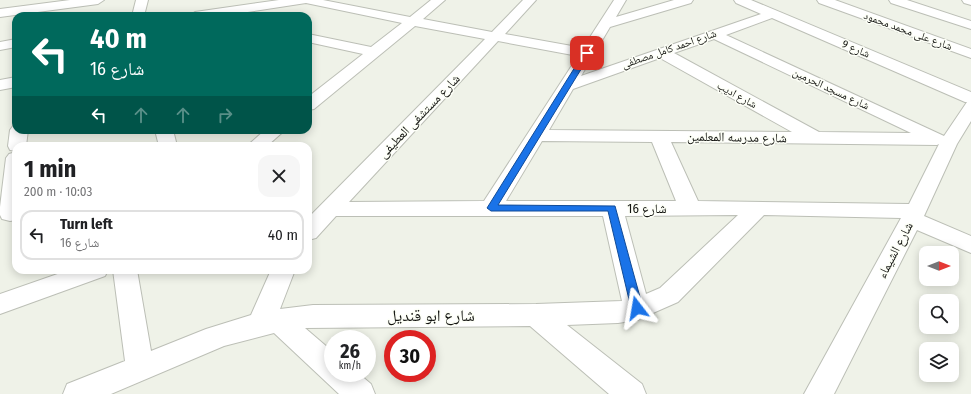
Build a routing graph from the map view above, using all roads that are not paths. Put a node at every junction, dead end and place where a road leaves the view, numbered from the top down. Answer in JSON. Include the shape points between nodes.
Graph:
{"nodes":[{"id":1,"x":11,"y":0,"type":"edge"},
{"id":2,"x":98,"y":0,"type":"edge"},
{"id":3,"x":142,"y":0,"type":"edge"},
{"id":4,"x":304,"y":0,"type":"edge"},
{"id":5,"x":307,"y":0,"type":"edge"},
{"id":6,"x":439,"y":0,"type":"edge"},
{"id":7,"x":530,"y":0,"type":"edge"},
{"id":8,"x":620,"y":0,"type":"edge"},
{"id":9,"x":687,"y":0,"type":"edge"},
{"id":10,"x":740,"y":0,"type":"edge"},
{"id":11,"x":822,"y":0,"type":"edge"},
{"id":12,"x":895,"y":0,"type":"edge"},
{"id":13,"x":968,"y":0,"type":"edge"},
{"id":14,"x":0,"y":1,"type":"edge"},
{"id":15,"x":971,"y":1,"type":"edge"},
{"id":16,"x":139,"y":12,"type":"edge"},
{"id":17,"x":227,"y":12,"type":"edge"},
{"id":18,"x":0,"y":13,"type":"edge"},
{"id":19,"x":772,"y":14,"type":"junction"},
{"id":20,"x":413,"y":21,"type":"junction"},
{"id":21,"x":605,"y":24,"type":"junction"},
{"id":22,"x":971,"y":25,"type":"edge"},
{"id":23,"x":714,"y":34,"type":"junction"},
{"id":24,"x":495,"y":36,"type":"junction"},
{"id":25,"x":312,"y":39,"type":"edge"},
{"id":26,"x":12,"y":44,"type":"edge"},
{"id":27,"x":0,"y":46,"type":"edge"},
{"id":28,"x":374,"y":52,"type":"junction"},
{"id":29,"x":660,"y":52,"type":"junction"},
{"id":30,"x":587,"y":53,"type":"junction"},
{"id":31,"x":971,"y":54,"type":"edge"},
{"id":32,"x":12,"y":83,"type":"edge"},
{"id":33,"x":0,"y":85,"type":"edge"},
{"id":34,"x":567,"y":86,"type":"junction"},
{"id":35,"x":971,"y":98,"type":"edge"},
{"id":36,"x":312,"y":102,"type":"edge"},
{"id":37,"x":971,"y":106,"type":"edge"},
{"id":38,"x":271,"y":134,"type":"edge"},
{"id":39,"x":537,"y":135,"type":"junction"},
{"id":40,"x":659,"y":136,"type":"junction"},
{"id":41,"x":815,"y":137,"type":"junction"},
{"id":42,"x":942,"y":141,"type":"junction"},
{"id":43,"x":261,"y":142,"type":"edge"},
{"id":44,"x":12,"y":153,"type":"edge"},
{"id":45,"x":0,"y":156,"type":"edge"},
{"id":46,"x":12,"y":191,"type":"edge"},
{"id":47,"x":491,"y":208,"type":"junction"},
{"id":48,"x":612,"y":208,"type":"junction"},
{"id":49,"x":690,"y":208,"type":"junction"},
{"id":50,"x":759,"y":208,"type":"junction"},
{"id":51,"x":330,"y":209,"type":"junction"},
{"id":52,"x":9,"y":215,"type":"edge"},
{"id":53,"x":914,"y":215,"type":"junction"},
{"id":54,"x":312,"y":228,"type":"edge"},
{"id":55,"x":971,"y":245,"type":"edge"},
{"id":56,"x":85,"y":274,"type":"edge"},
{"id":57,"x":126,"y":274,"type":"edge"},
{"id":58,"x":282,"y":274,"type":"edge"},
{"id":59,"x":0,"y":304,"type":"edge"},
{"id":60,"x":637,"y":308,"type":"junction"},
{"id":61,"x":536,"y":315,"type":"junction"},
{"id":62,"x":270,"y":322,"type":"junction"},
{"id":63,"x":324,"y":363,"type":"edge"},
{"id":64,"x":140,"y":368,"type":"junction"},
{"id":65,"x":347,"y":382,"type":"edge"},
{"id":66,"x":78,"y":394,"type":"edge"},
{"id":67,"x":360,"y":394,"type":"edge"},
{"id":68,"x":631,"y":394,"type":"edge"},
{"id":69,"x":819,"y":394,"type":"edge"}],
"edges":[{"from":1,"to":14,"type":"street"},
{"from":2,"to":18,"type":"street"},
{"from":3,"to":16,"type":"street"},
{"from":4,"to":17,"type":"street"},
{"from":5,"to":20,"type":"street"},
{"from":6,"to":20,"type":"street"},
{"from":7,"to":24,"type":"street","name":"شارع مستشفى العطيفى"},
{"from":8,"to":21,"type":"street"},
{"from":9,"to":21,"type":"street"},
{"from":10,"to":19,"type":"street","name":"شارع 9"},
{"from":11,"to":31,"type":"street","name":"شارع على محمد محمود"},
{"from":12,"to":22,"type":"street"},
{"from":13,"to":15,"type":"street"},
{"from":19,"to":23,"type":"street","name":"شارع احمد كامل مصطفى"},
{"from":19,"to":35,"type":"street","name":"شارع 9"},
{"from":20,"to":24,"type":"street"},
{"from":20,"to":28,"type":"street"},
{"from":21,"to":30,"type":"street"},
{"from":23,"to":29,"type":"street","name":"شارع احمد كامل مصطفى"},
{"from":23,"to":42,"type":"street","name":"شارع مسجد الحرمين"},
{"from":24,"to":30,"type":"street"},
{"from":24,"to":51,"type":"street","name":"شارع مستشفى العطيفى"},
{"from":25,"to":28,"type":"street"},
{"from":26,"to":27,"type":"street"},
{"from":28,"to":36,"type":"street"},
{"from":29,"to":34,"type":"street","name":"شارع احمد كامل مصطفى"},
{"from":29,"to":41,"type":"street","name":"شارع اديب"},
{"from":30,"to":34,"type":"street"},
{"from":32,"to":33,"type":"street"},
{"from":34,"to":39,"type":"street"},
{"from":37,"to":42,"type":"street","name":"شارع الشيماء"},
{"from":38,"to":43,"type":"street"},
{"from":39,"to":40,"type":"street","name":"شارع مدرسه المعلمين"},
{"from":39,"to":47,"type":"street"},
{"from":40,"to":41,"type":"street","name":"شارع مدرسه المعلمين"},
{"from":40,"to":49,"type":"street"},
{"from":41,"to":42,"type":"street","name":"شارع مدرسه المعلمين"},
{"from":42,"to":53,"type":"street","name":"شارع الشيماء","via":[[933,178]]},
{"from":44,"to":45,"type":"street"},
{"from":46,"to":52,"type":"street"},
{"from":47,"to":48,"type":"street","name":"شارع 16"},
{"from":47,"to":51,"type":"street","name":"شارع 16"},
{"from":48,"to":49,"type":"street","name":"شارع 16"},
{"from":48,"to":60,"type":"street"},
{"from":49,"to":50,"type":"street","name":"شارع 16"},
{"from":50,"to":53,"type":"street","name":"شارع 16"},
{"from":50,"to":60,"type":"street","name":"شارع ابو قنديل","via":[[669,295]]},
{"from":51,"to":54,"type":"street","name":"شارع مستشفى العطيفى"},
{"from":53,"to":55,"type":"street"},
{"from":53,"to":69,"type":"street","name":"شارع الشيماء"},
{"from":56,"to":59,"type":"street"},
{"from":57,"to":64,"type":"street"},
{"from":58,"to":62,"type":"street"},
{"from":60,"to":61,"type":"street","name":"شارع ابو قنديل","via":[[618,312]]},
{"from":61,"to":62,"type":"street","name":"شارع ابو قنديل","via":[[313,316]]},
{"from":61,"to":68,"type":"street"},
{"from":62,"to":63,"type":"street"},
{"from":62,"to":64,"type":"street","name":"شارع ابو قنديل","via":[[216,337]]},
{"from":64,"to":66,"type":"street","name":"شارع ابو قنديل"},
{"from":65,"to":67,"type":"street"}]}
